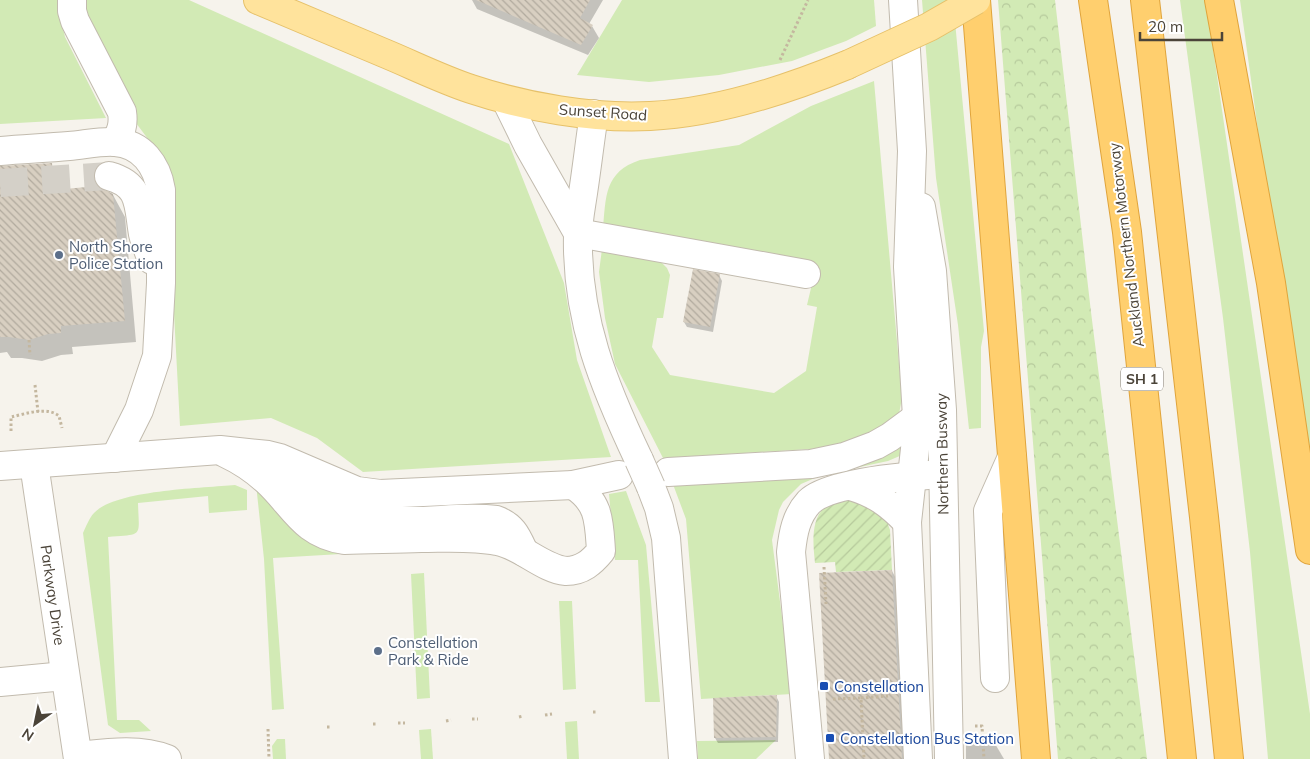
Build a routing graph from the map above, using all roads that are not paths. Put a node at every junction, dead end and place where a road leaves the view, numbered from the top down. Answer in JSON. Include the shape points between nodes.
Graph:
{"nodes":[{"id":1,"x":72,"y":0,"type":"edge"},
{"id":2,"x":258,"y":0,"type":"edge"},
{"id":3,"x":903,"y":0,"type":"edge"},
{"id":4,"x":976,"y":0,"type":"edge"},
{"id":5,"x":1093,"y":0,"type":"edge"},
{"id":6,"x":1145,"y":0,"type":"edge"},
{"id":7,"x":1219,"y":0,"type":"edge"},
{"id":8,"x":506,"y":100,"type":"junction"},
{"id":9,"x":594,"y":114,"type":"junction"},
{"id":10,"x":114,"y":142,"type":"junction"},
{"id":11,"x":0,"y":151,"type":"edge"},
{"id":12,"x":912,"y":151,"type":"junction"},
{"id":13,"x":109,"y":176,"type":"tunnel mouth"},
{"id":14,"x":578,"y":233,"type":"junction"},
{"id":15,"x":806,"y":274,"type":"dead end"},
{"id":16,"x":161,"y":282,"type":"junction"},
{"id":17,"x":917,"y":417,"type":"junction"},
{"id":18,"x":220,"y":450,"type":"junction"},
{"id":19,"x":1012,"y":457,"type":"junction"},
{"id":20,"x":115,"y":458,"type":"junction"},
{"id":21,"x":34,"y":464,"type":"junction"},
{"id":22,"x":0,"y":466,"type":"edge"},
{"id":23,"x":629,"y":468,"type":"junction"},
{"id":24,"x":306,"y":470,"type":"junction"},
{"id":25,"x":942,"y":474,"type":"junction"},
{"id":26,"x":911,"y":476,"type":"junction"},
{"id":27,"x":659,"y":480,"type":"junction"},
{"id":28,"x":573,"y":485,"type":"junction"},
{"id":29,"x":851,"y":486,"type":"junction"},
{"id":30,"x":906,"y":522,"type":"junction"},
{"id":31,"x":1310,"y":550,"type":"edge"},
{"id":32,"x":524,"y":552,"type":"junction"},
{"id":33,"x":65,"y":676,"type":"junction"},
{"id":34,"x":995,"y":678,"type":"dead end"},
{"id":35,"x":0,"y":682,"type":"edge"},
{"id":36,"x":78,"y":757,"type":"edge"},
{"id":37,"x":167,"y":759,"type":"edge"},
{"id":38,"x":683,"y":759,"type":"edge"},
{"id":39,"x":810,"y":759,"type":"edge"},
{"id":40,"x":918,"y":759,"type":"edge"},
{"id":41,"x":949,"y":759,"type":"edge"},
{"id":42,"x":1036,"y":759,"type":"edge"},
{"id":43,"x":1182,"y":759,"type":"edge"},
{"id":44,"x":1229,"y":759,"type":"edge"}],
"edges":[{"from":1,"to":10,"type":"street","via":[[75,21],[122,112],[122,129]]},
{"from":2,"to":8,"type":"main road","name":"Sunset Road","via":[[434,75]]},
{"from":3,"to":12,"type":"street","name":"Northern Busway"},
{"from":4,"to":9,"type":"main road","name":"Sunset Road","bridge":true,"via":[[863,59],[772,93],[709,108],[651,116]]},
{"from":4,"to":19,"type":"highway"},
{"from":5,"to":43,"type":"highway","name":"Auckland Northern Motorway","number":"SH 1","via":[[1127,232]]},
{"from":6,"to":44,"type":"highway"},
{"from":7,"to":31,"type":"highway","via":[[1271,282]]},
{"from":8,"to":9,"type":"main road","name":"Sunset Road"},
{"from":8,"to":14,"type":"street","via":[[528,146]]},
{"from":9,"to":14,"type":"street"},
{"from":10,"to":11,"type":"street"},
{"from":10,"to":16,"type":"street","via":[[143,154],[155,167],[159,178]]},
{"from":12,"to":17,"type":"street","name":"Northern Busway","via":[[908,266]]},
{"from":12,"to":25,"type":"street","name":"Northern Busway","via":[[932,270],[942,410]]},
{"from":13,"to":16,"type":"street","via":[[125,182],[136,194],[143,237]]},
{"from":14,"to":15,"type":"street"},
{"from":14,"to":23,"type":"street","via":[[582,293],[592,345],[614,406]]},
{"from":16,"to":20,"type":"street","via":[[157,356],[139,410]]},
{"from":17,"to":26,"type":"street","name":"Northern Busway"},
{"from":17,"to":27,"type":"street","via":[[876,445],[844,457],[811,464]]},
{"from":18,"to":20,"type":"street"},
{"from":18,"to":24,"type":"street","via":[[274,456]]},
{"from":18,"to":32,"type":"street","via":[[268,464],[292,481],[339,525],[366,539],[450,537],[497,541]]},
{"from":19,"to":34,"type":"street","via":[[988,511]]},
{"from":19,"to":42,"type":"highway"},
{"from":20,"to":21,"type":"street"},
{"from":21,"to":22,"type":"street"},
{"from":21,"to":33,"type":"street","name":"Parkway Drive"},
{"from":23,"to":27,"type":"street","bridge":true},
{"from":23,"to":28,"type":"street"},
{"from":24,"to":28,"type":"street","via":[[357,490],[380,494]]},
{"from":24,"to":32,"type":"street","via":[[340,498],[371,514],[401,521],[488,519],[506,523],[514,531]]},
{"from":25,"to":26,"type":"street"},
{"from":25,"to":41,"type":"street","name":"Northern Busway"},
{"from":26,"to":29,"type":"street"},
{"from":26,"to":30,"type":"street","name":"Northern Busway"},
{"from":27,"to":38,"type":"street"},
{"from":28,"to":32,"type":"street","via":[[586,494],[596,510],[601,551],[585,567],[575,570],[557,569]]},
{"from":29,"to":30,"type":"street","via":[[878,497],[893,507]]},
{"from":29,"to":39,"type":"street","via":[[820,494],[811,500],[802,510],[793,535],[791,552]]},
{"from":30,"to":40,"type":"street","name":"Northern Busway"},
{"from":33,"to":35,"type":"street"},
{"from":33,"to":36,"type":"street","name":"Parkway Drive"},
{"from":36,"to":37,"type":"street","via":[[121,752]]}]}
